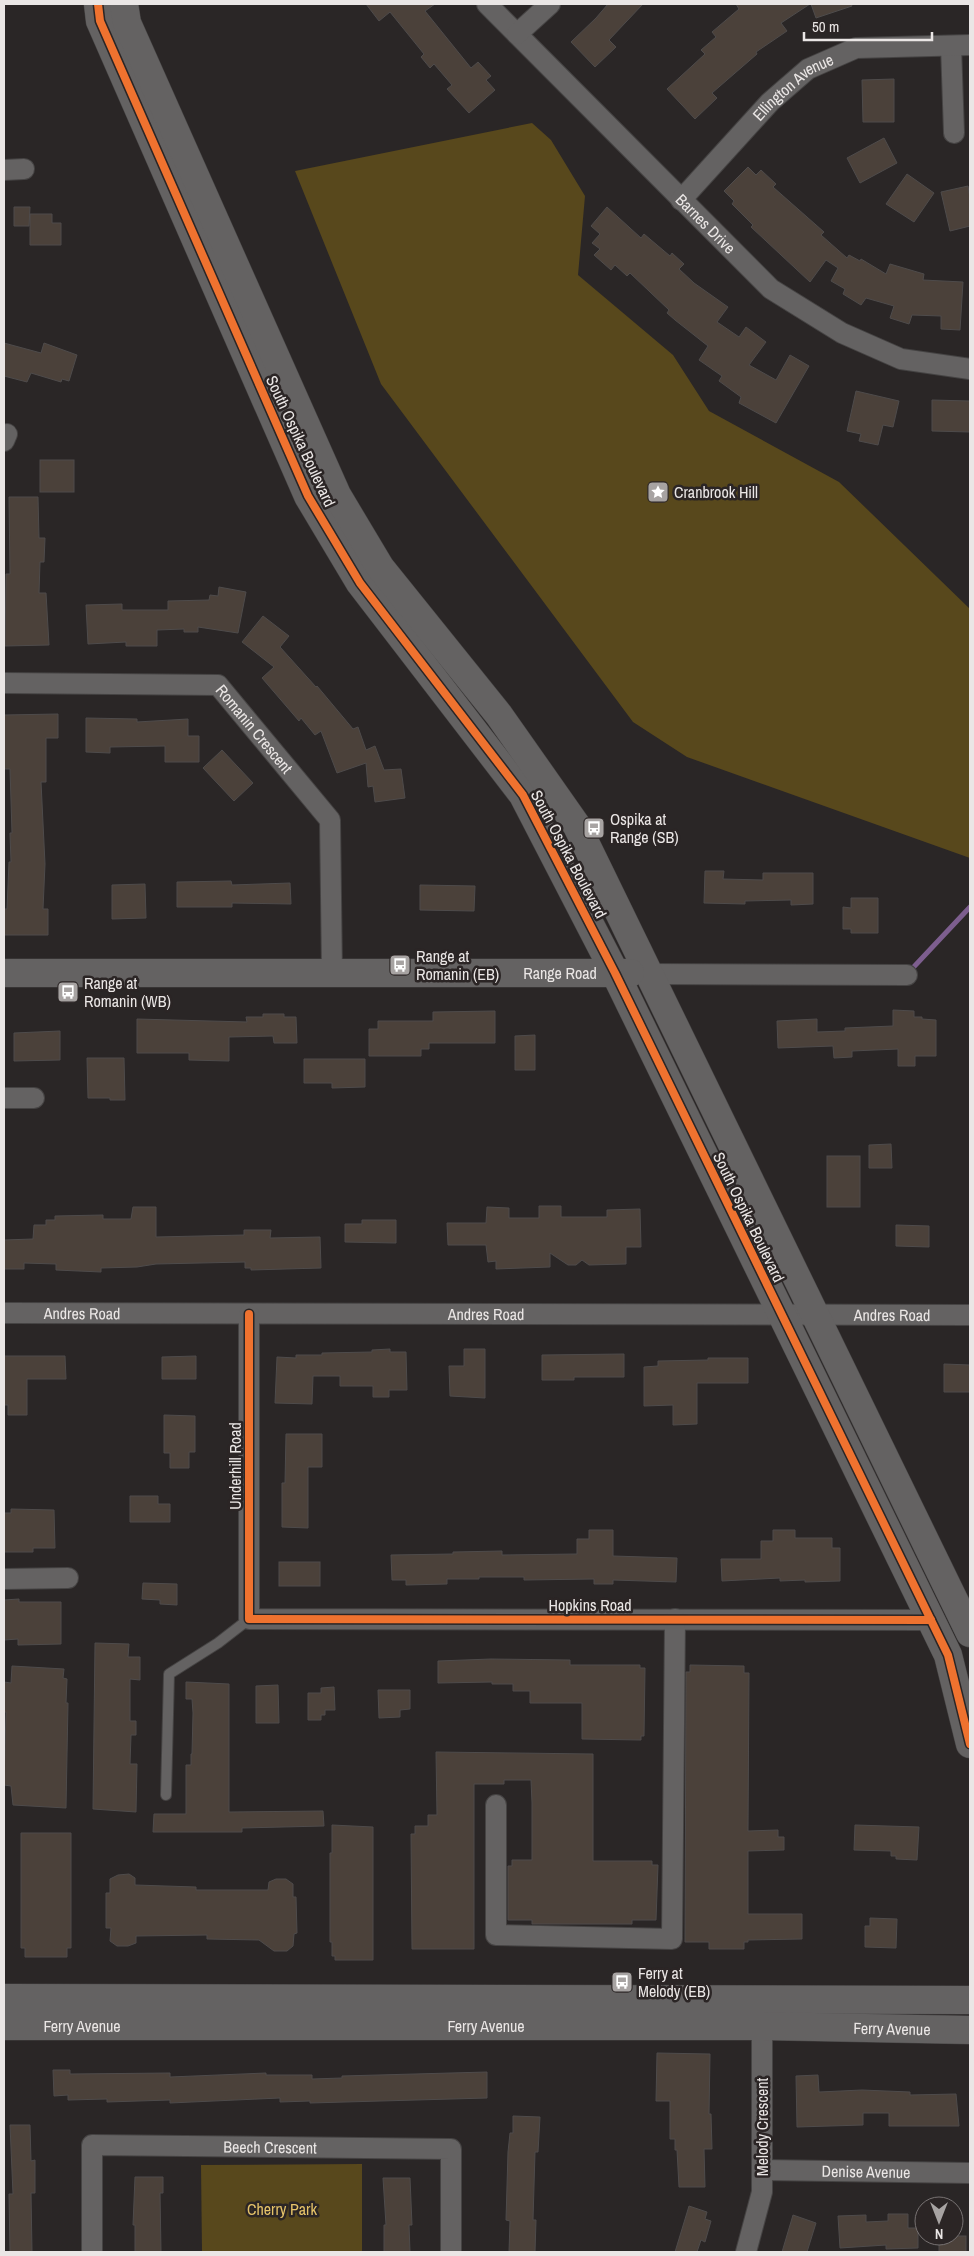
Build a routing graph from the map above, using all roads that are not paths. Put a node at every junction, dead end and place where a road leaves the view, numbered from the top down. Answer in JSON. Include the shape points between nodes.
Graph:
{"nodes":[{"id":1,"x":98,"y":4,"type":"edge"},
{"id":2,"x":124,"y":4,"type":"edge"},
{"id":3,"x":487,"y":4,"type":"edge"},
{"id":4,"x":550,"y":4,"type":"edge"},
{"id":5,"x":517,"y":34,"type":"junction"},
{"id":6,"x":961,"y":46,"type":"edge"},
{"id":7,"x":954,"y":133,"type":"dead end"},
{"id":8,"x":4,"y":170,"type":"edge"},
{"id":9,"x":24,"y":170,"type":"dead end"},
{"id":10,"x":681,"y":200,"type":"junction"},
{"id":11,"x":970,"y":369,"type":"edge"},
{"id":12,"x":4,"y":683,"type":"edge"},
{"id":13,"x":4,"y":972,"type":"edge"},
{"id":14,"x":332,"y":973,"type":"junction"},
{"id":15,"x":615,"y":973,"type":"junction"},
{"id":16,"x":649,"y":974,"type":"junction"},
{"id":17,"x":907,"y":975,"type":"dead end"},
{"id":18,"x":4,"y":1098,"type":"edge"},
{"id":19,"x":34,"y":1098,"type":"dead end"},
{"id":20,"x":4,"y":1314,"type":"edge"},
{"id":21,"x":249,"y":1314,"type":"junction"},
{"id":22,"x":782,"y":1314,"type":"junction"},
{"id":23,"x":815,"y":1314,"type":"junction"},
{"id":24,"x":970,"y":1315,"type":"edge"},
{"id":25,"x":68,"y":1578,"type":"dead end"},
{"id":26,"x":4,"y":1579,"type":"edge"},
{"id":27,"x":249,"y":1619,"type":"junction"},
{"id":28,"x":675,"y":1619,"type":"junction"},
{"id":29,"x":931,"y":1620,"type":"junction"},
{"id":30,"x":968,"y":1624,"type":"edge"},
{"id":31,"x":970,"y":1744,"type":"edge"},
{"id":32,"x":166,"y":1795,"type":"dead end"},
{"id":33,"x":496,"y":1805,"type":"dead end"},
{"id":34,"x":4,"y":1998,"type":"edge"},
{"id":35,"x":762,"y":1999,"type":"junction"},
{"id":36,"x":970,"y":2000,"type":"edge"},
{"id":37,"x":4,"y":2026,"type":"edge"},
{"id":38,"x":762,"y":2026,"type":"junction"},
{"id":39,"x":970,"y":2030,"type":"edge"},
{"id":40,"x":762,"y":2170,"type":"junction"},
{"id":41,"x":970,"y":2173,"type":"edge"},
{"id":42,"x":92,"y":2252,"type":"edge"},
{"id":43,"x":451,"y":2252,"type":"edge"},
{"id":44,"x":746,"y":2252,"type":"edge"}],
"edges":[{"from":1,"to":15,"type":"main road","name":"South Ospika Boulevard","via":[[100,20],[308,496],[360,583],[523,795]]},
{"from":2,"to":16,"type":"main road","name":"South Ospika Boulevard","via":[[127,22],[337,495],[380,567],[499,715],[577,826]]},
{"from":3,"to":5,"type":"street","name":"Barnes Drive"},
{"from":4,"to":5,"type":"street"},
{"from":5,"to":10,"type":"street","name":"Barnes Drive"},
{"from":6,"to":7,"type":"street"},
{"from":6,"to":10,"type":"street","name":"Ellington Avenue","via":[[856,48],[808,69],[770,102]]},
{"from":8,"to":9,"type":"street"},
{"from":10,"to":11,"type":"street","name":"Barnes Drive","via":[[771,289],[842,333],[901,358]]},
{"from":12,"to":14,"type":"street","name":"Romanin Crescent","via":[[218,686],[330,820]]},
{"from":13,"to":14,"type":"main road","name":"Range Road"},
{"from":14,"to":15,"type":"main road","name":"Range Road"},
{"from":15,"to":16,"type":"main road","name":"Range Road"},
{"from":15,"to":22,"type":"main road","name":"South Ospika Boulevard"},
{"from":16,"to":17,"type":"street","name":"Range Road"},
{"from":16,"to":23,"type":"main road","name":"South Ospika Boulevard"},
{"from":18,"to":19,"type":"street"},
{"from":20,"to":21,"type":"street","name":"Andres Road"},
{"from":21,"to":22,"type":"street","name":"Andres Road"},
{"from":21,"to":27,"type":"street","name":"Underhill Road"},
{"from":22,"to":23,"type":"street","name":"Andres Road"},
{"from":22,"to":29,"type":"main road","name":"South Ospika Boulevard"},
{"from":23,"to":24,"type":"street","name":"Andres Road"},
{"from":23,"to":30,"type":"main road","name":"South Ospika Boulevard"},
{"from":25,"to":26,"type":"street"},
{"from":27,"to":28,"type":"street","name":"Hopkins Road"},
{"from":27,"to":32,"type":"lane","via":[[169,1674]]},
{"from":28,"to":29,"type":"street","name":"Hopkins Road"},
{"from":28,"to":33,"type":"street","via":[[672,1939],[496,1935]]},
{"from":29,"to":31,"type":"main road","name":"South Ospika Boulevard","via":[[948,1654]]},
{"from":34,"to":35,"type":"main road","name":"Ferry Avenue"},
{"from":35,"to":36,"type":"main road","name":"Ferry Avenue"},
{"from":35,"to":38,"type":"street","name":"Melody Crescent"},
{"from":37,"to":38,"type":"main road","name":"Ferry Avenue"},
{"from":38,"to":39,"type":"main road","name":"Ferry Avenue"},
{"from":38,"to":40,"type":"street","name":"Melody Crescent"},
{"from":40,"to":41,"type":"street","name":"Denise Avenue"},
{"from":40,"to":44,"type":"street","name":"Melody Crescent","via":[[762,2192]]},
{"from":42,"to":43,"type":"street","name":"Beech Crescent","via":[[92,2145],[451,2149]]}]}
